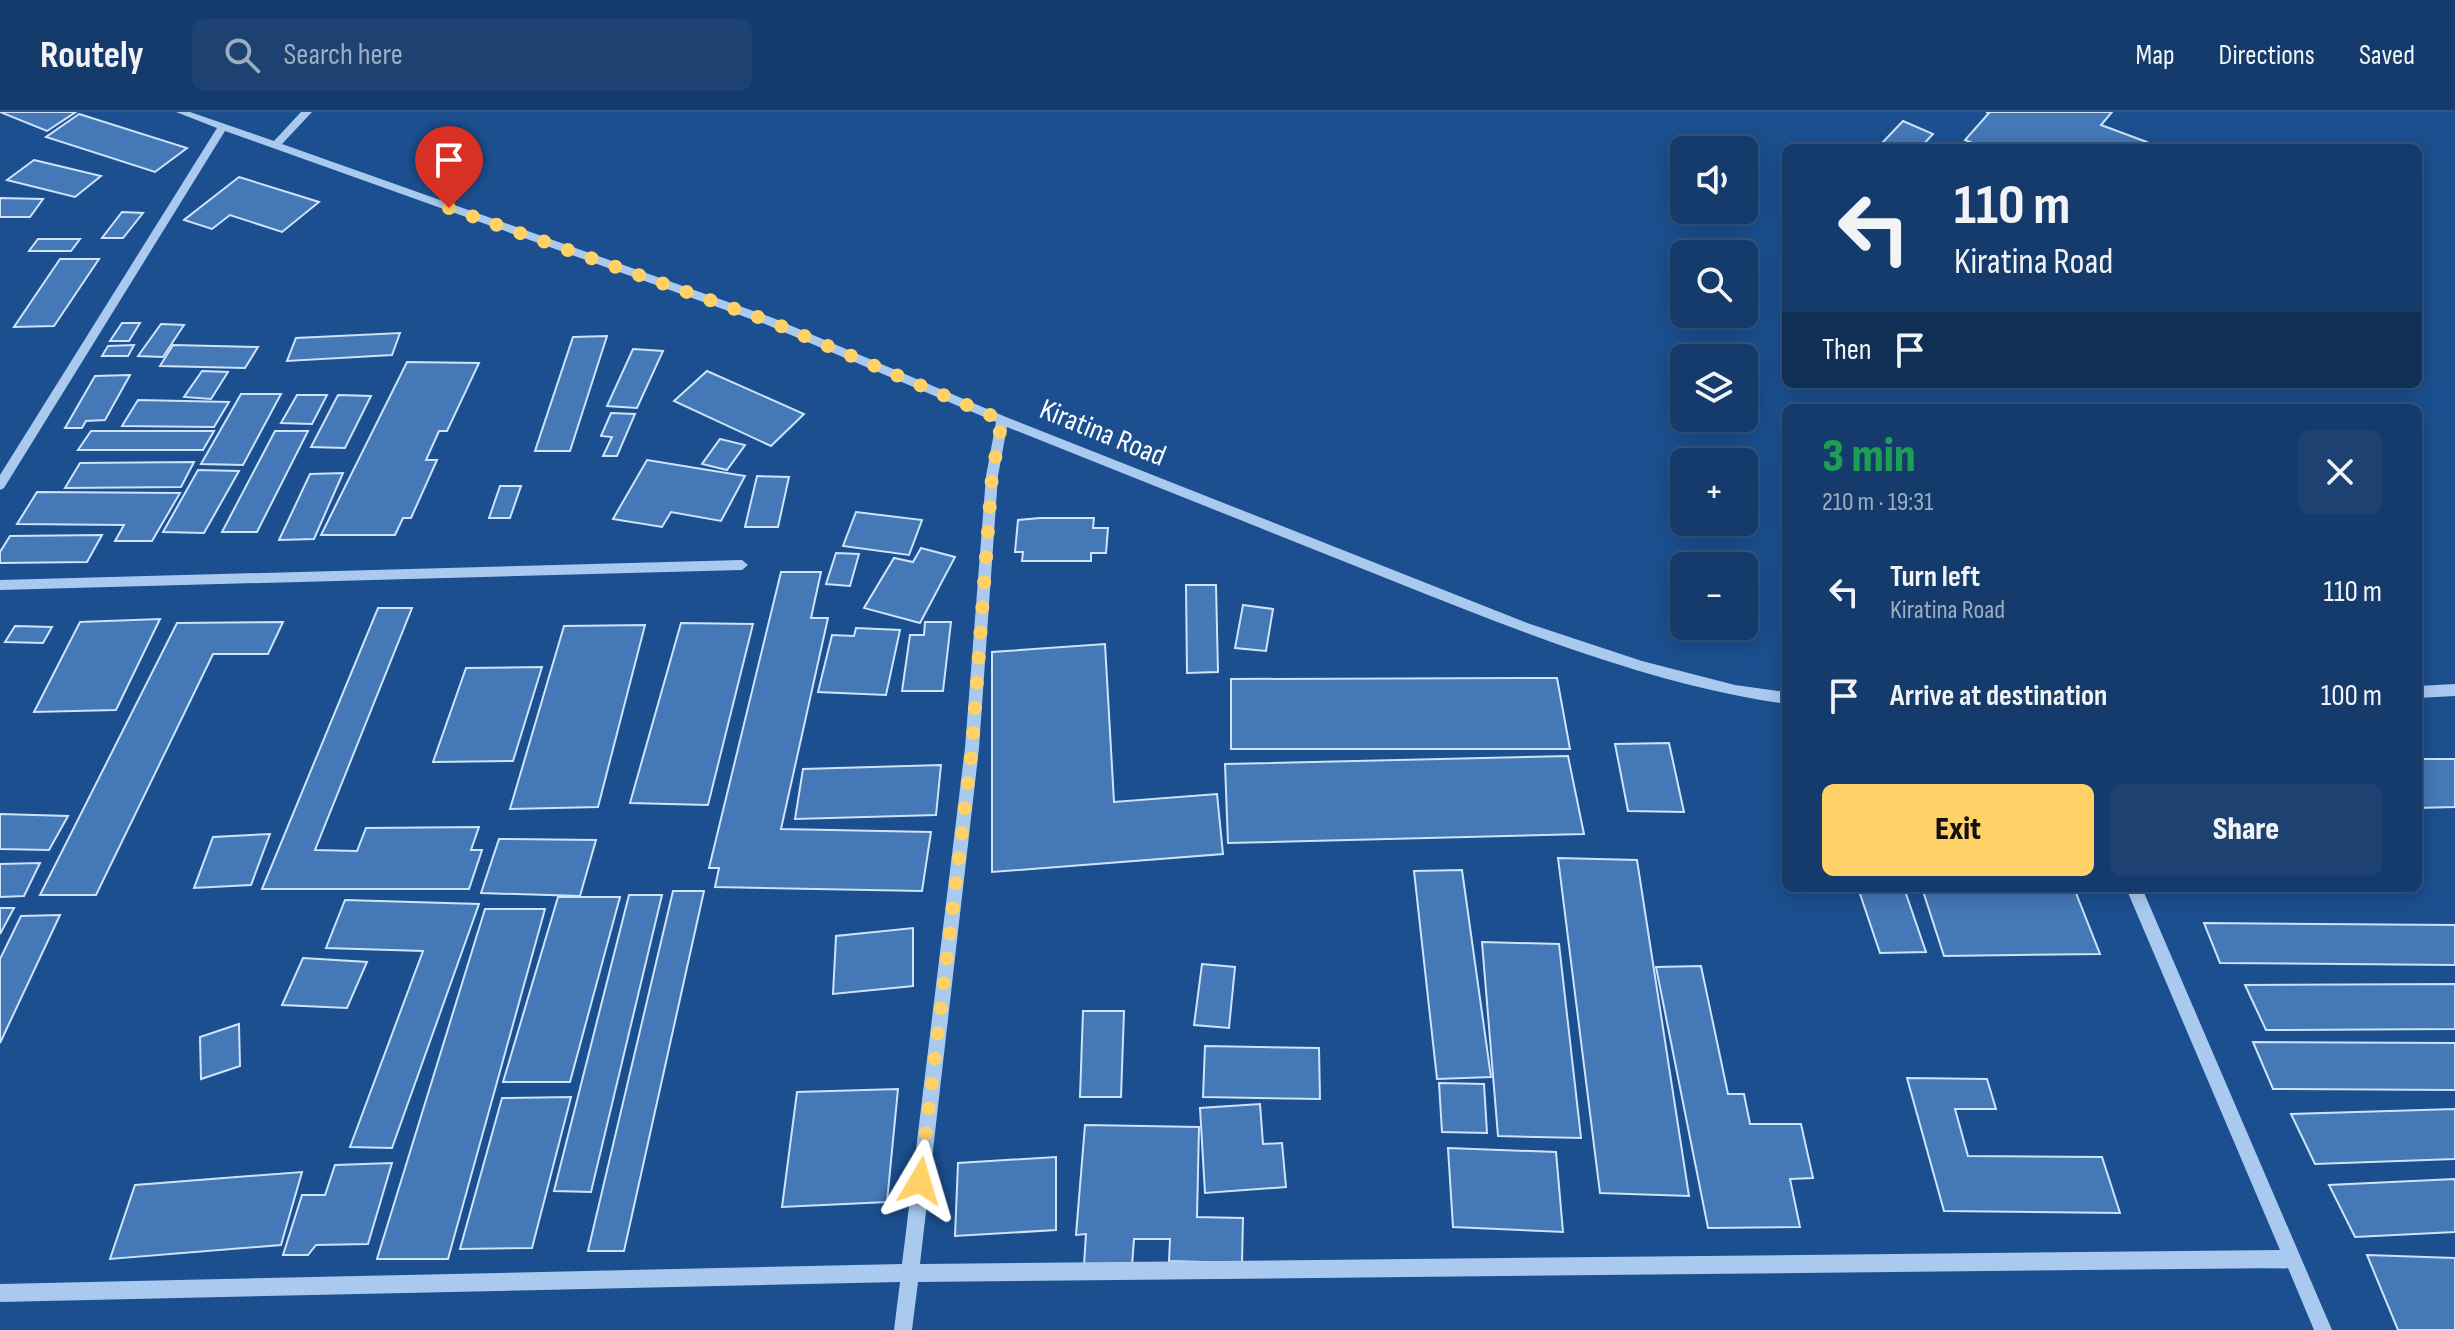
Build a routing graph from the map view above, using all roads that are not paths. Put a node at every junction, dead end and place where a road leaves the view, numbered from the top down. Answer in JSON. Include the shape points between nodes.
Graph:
{"nodes":[{"id":1,"x":181,"y":112,"type":"edge"},
{"id":2,"x":307,"y":112,"type":"edge"},
{"id":3,"x":222,"y":128,"type":"junction"},
{"id":4,"x":275,"y":146,"type":"junction"},
{"id":5,"x":1002,"y":420,"type":"junction"},
{"id":6,"x":0,"y":485,"type":"edge"},
{"id":7,"x":742,"y":565,"type":"dead end"},
{"id":8,"x":0,"y":585,"type":"edge"},
{"id":9,"x":2455,"y":690,"type":"edge"},
{"id":10,"x":2422,"y":692,"type":"edge"},
{"id":11,"x":1782,"y":697,"type":"edge"},
{"id":12,"x":2136,"y":892,"type":"edge"},
{"id":13,"x":2294,"y":1259,"type":"junction"},
{"id":14,"x":909,"y":1273,"type":"junction"},
{"id":15,"x":0,"y":1293,"type":"edge"},
{"id":16,"x":903,"y":1330,"type":"edge"},
{"id":17,"x":2323,"y":1330,"type":"edge"}],
"edges":[{"from":1,"to":3,"type":"street","name":"Kiratina Road"},
{"from":2,"to":4,"type":"street"},
{"from":3,"to":4,"type":"street","name":"Kiratina Road"},
{"from":3,"to":6,"type":"street"},
{"from":4,"to":5,"type":"street","name":"Kiratina Road","via":[[769,321]]},
{"from":5,"to":11,"type":"street","name":"Kiratina Road","via":[[1525,628],[1642,667]]},
{"from":5,"to":14,"type":"street","via":[[992,476],[972,748]]},
{"from":7,"to":8,"type":"street"},
{"from":9,"to":10,"type":"street"},
{"from":12,"to":13,"type":"street"},
{"from":13,"to":14,"type":"street"},
{"from":13,"to":17,"type":"street"},
{"from":14,"to":15,"type":"street"},
{"from":14,"to":16,"type":"street"}]}
